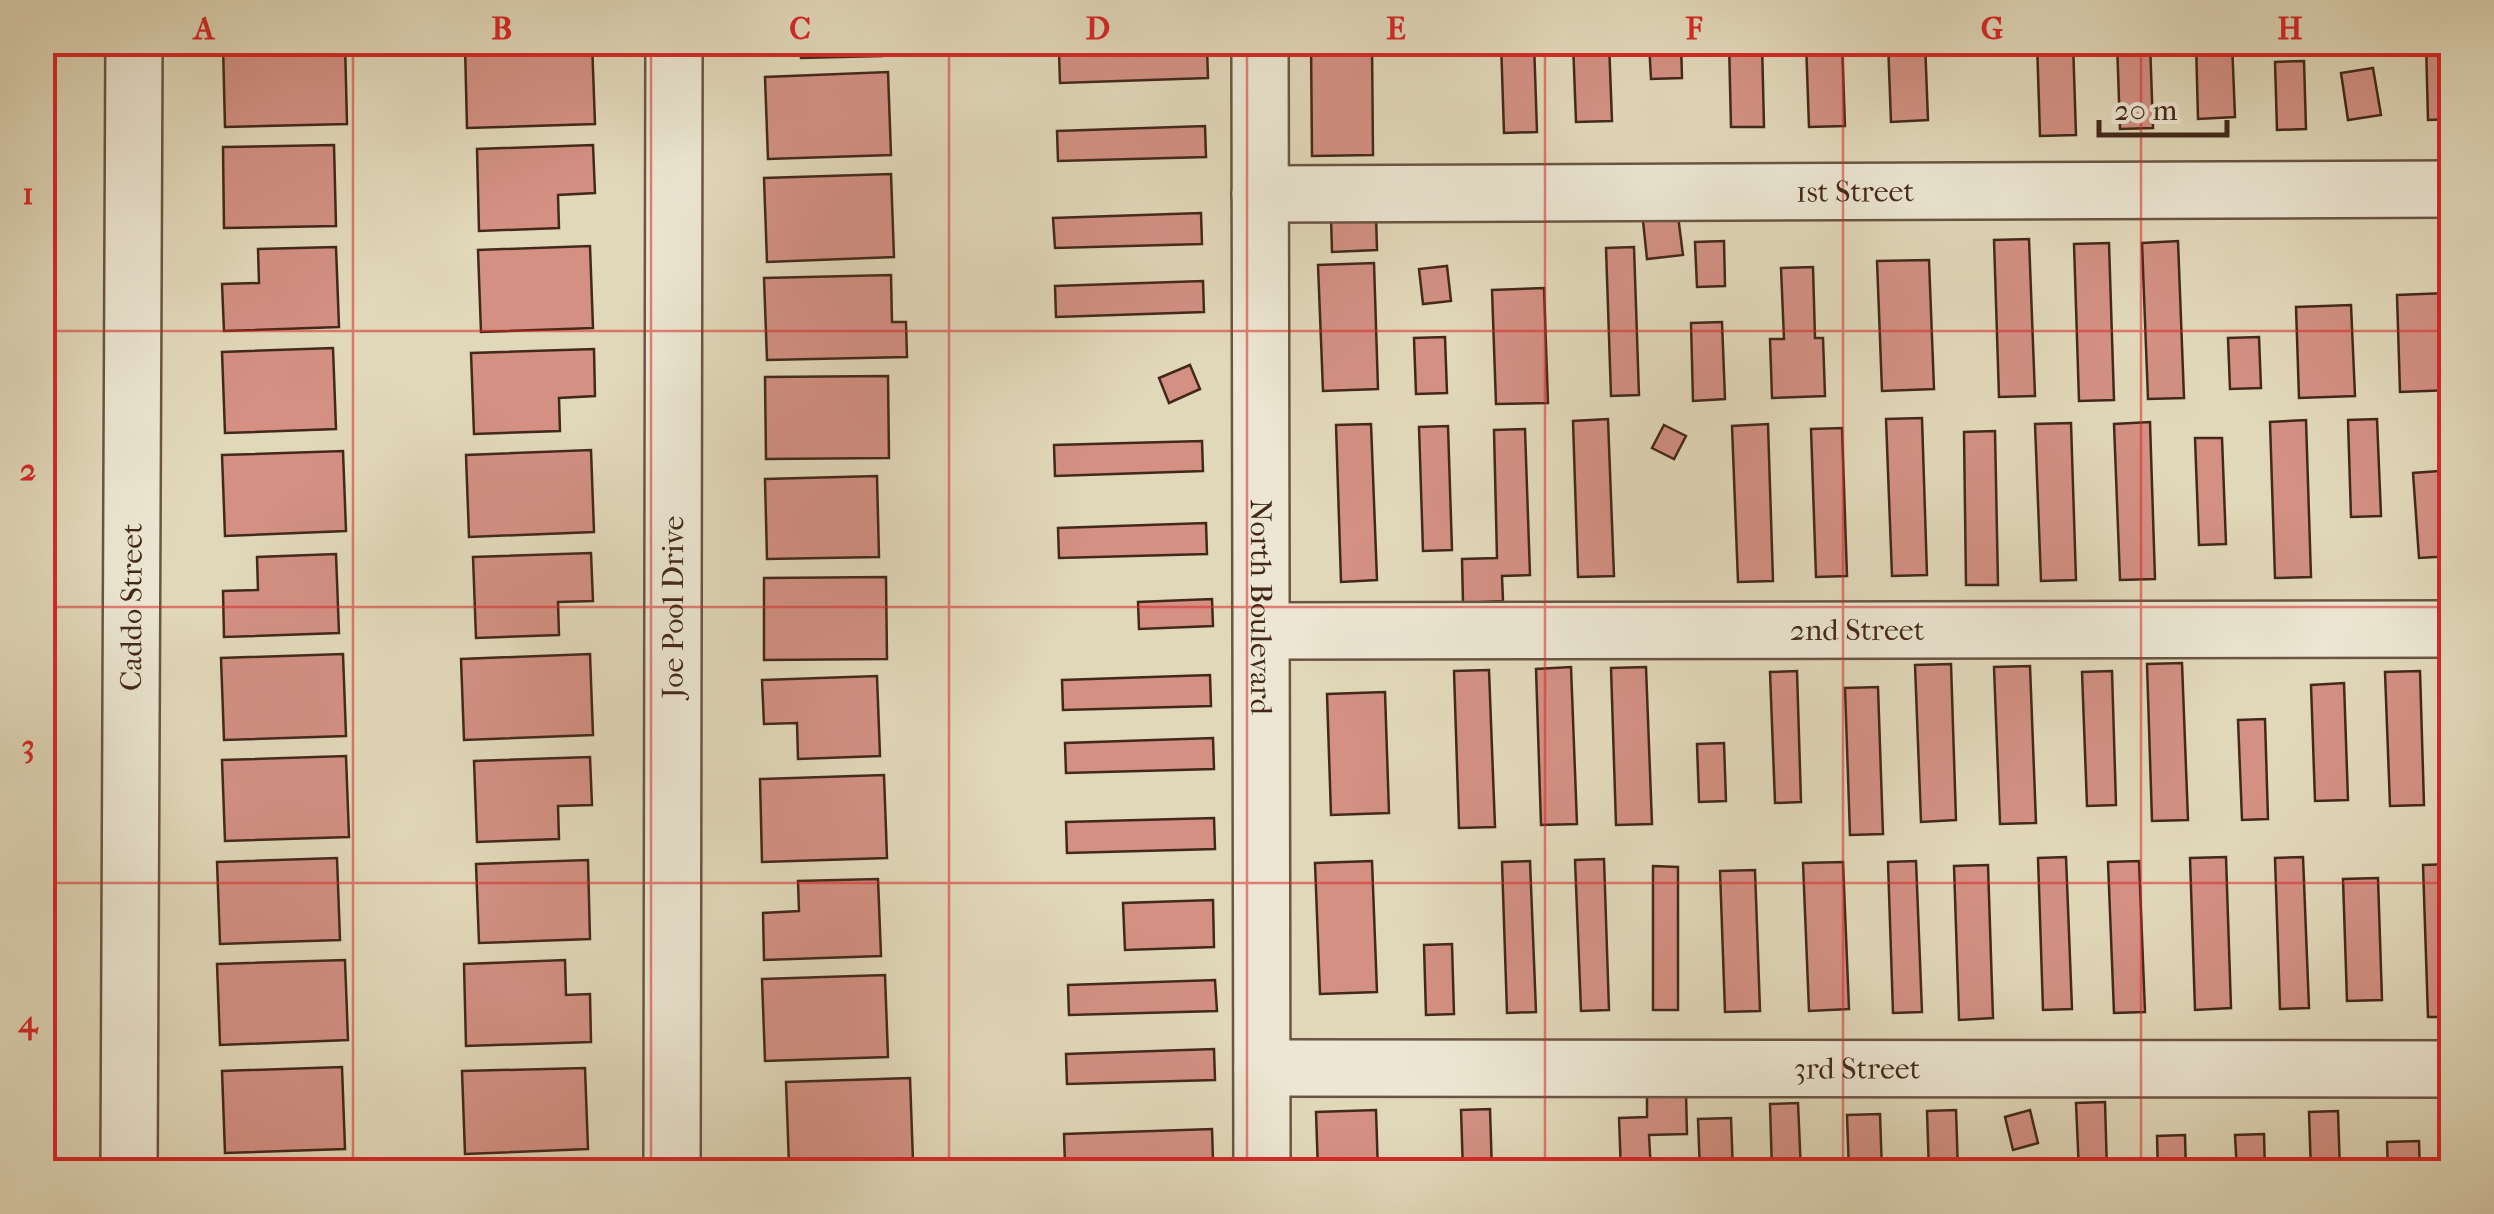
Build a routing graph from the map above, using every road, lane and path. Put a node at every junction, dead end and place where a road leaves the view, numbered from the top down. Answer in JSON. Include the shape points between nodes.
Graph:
{"nodes":[{"id":1,"x":134,"y":42,"type":"edge"},
{"id":2,"x":674,"y":42,"type":"edge"},
{"id":3,"x":1260,"y":42,"type":"edge"},
{"id":4,"x":2452,"y":190,"type":"edge"},
{"id":5,"x":1260,"y":194,"type":"junction"},
{"id":6,"x":2452,"y":629,"type":"edge"},
{"id":7,"x":1262,"y":631,"type":"junction"},
{"id":8,"x":1262,"y":1068,"type":"junction"},
{"id":9,"x":2452,"y":1070,"type":"edge"},
{"id":10,"x":130,"y":1172,"type":"edge"},
{"id":11,"x":672,"y":1172,"type":"edge"},
{"id":12,"x":1262,"y":1172,"type":"edge"}],
"edges":[{"from":1,"to":10,"type":"street","name":"Caddo Street"},
{"from":2,"to":11,"type":"street","name":"Joe Pool Drive"},
{"from":3,"to":5,"type":"street","name":"North Boulevard"},
{"from":4,"to":5,"type":"street","name":"1st Street"},
{"from":5,"to":7,"type":"street","name":"North Boulevard"},
{"from":6,"to":7,"type":"street","name":"2nd Street"},
{"from":7,"to":8,"type":"street","name":"North Boulevard"},
{"from":8,"to":9,"type":"street","name":"3rd Street"},
{"from":8,"to":12,"type":"street","name":"North Boulevard"}]}
